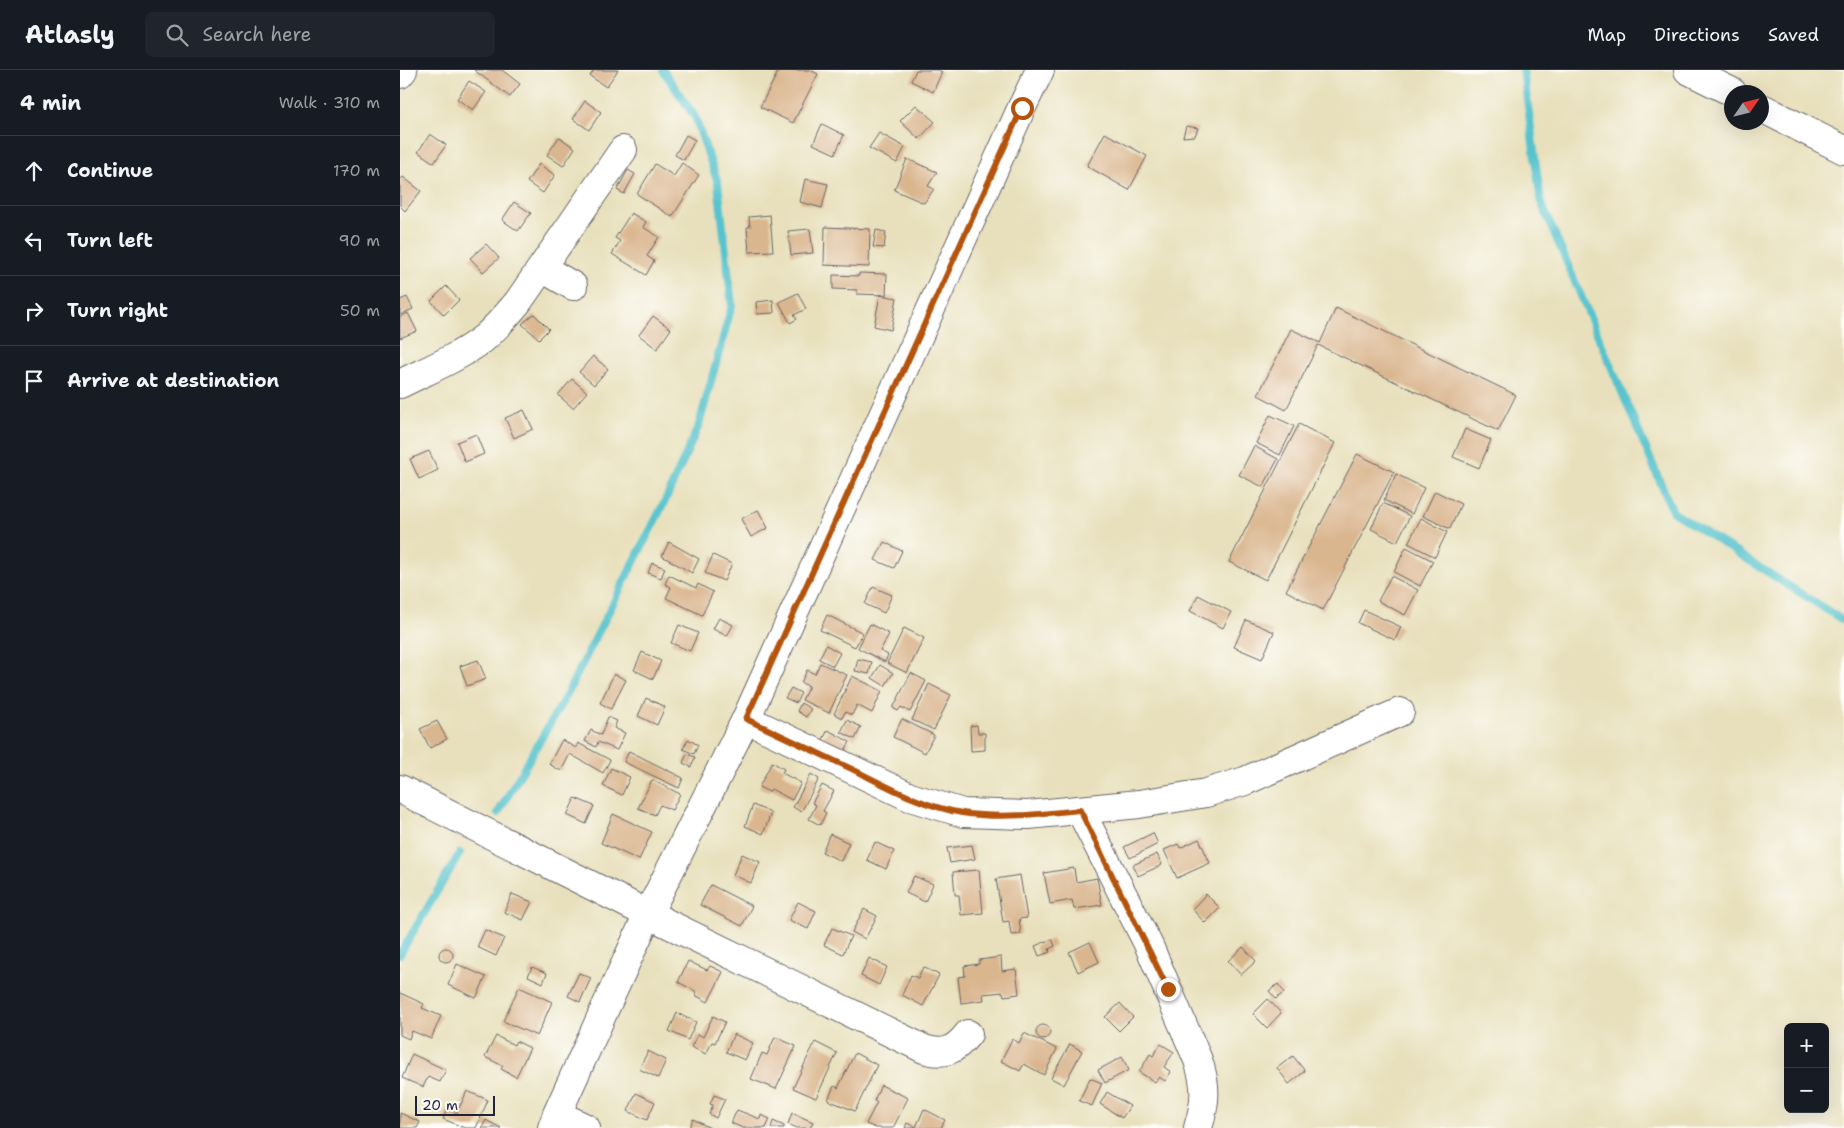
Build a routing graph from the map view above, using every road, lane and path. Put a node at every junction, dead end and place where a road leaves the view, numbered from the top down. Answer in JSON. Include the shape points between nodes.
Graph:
{"nodes":[{"id":1,"x":402,"y":70,"type":"edge"},
{"id":2,"x":1040,"y":70,"type":"edge"},
{"id":3,"x":1688,"y":70,"type":"edge"},
{"id":4,"x":400,"y":74,"type":"edge"},
{"id":5,"x":1724,"y":88,"type":"edge"},
{"id":6,"x":1769,"y":112,"type":"edge"},
{"id":7,"x":623,"y":150,"type":"dead end"},
{"id":8,"x":1844,"y":150,"type":"edge"},
{"id":9,"x":542,"y":268,"type":"junction"},
{"id":10,"x":573,"y":286,"type":"dead end"},
{"id":11,"x":400,"y":384,"type":"edge"},
{"id":12,"x":1400,"y":712,"type":"dead end"},
{"id":13,"x":746,"y":719,"type":"junction"},
{"id":14,"x":400,"y":789,"type":"edge"},
{"id":15,"x":1080,"y":810,"type":"junction"},
{"id":16,"x":648,"y":914,"type":"junction"},
{"id":17,"x":968,"y":1034,"type":"dead end"},
{"id":18,"x":554,"y":1121,"type":"edge"},
{"id":19,"x":586,"y":1128,"type":"edge"},
{"id":20,"x":1198,"y":1128,"type":"edge"}],
"edges":[{"from":1,"to":4,"type":"street"},
{"from":2,"to":13,"type":"street"},
{"from":3,"to":5,"type":"street"},
{"from":6,"to":8,"type":"street"},
{"from":7,"to":9,"type":"street"},
{"from":9,"to":10,"type":"street"},
{"from":9,"to":11,"type":"street","via":[[518,302],[482,339],[460,354]]},
{"from":12,"to":15,"type":"street","via":[[1227,788],[1139,804]]},
{"from":13,"to":15,"type":"street","via":[[910,798],[943,809],[994,815]]},
{"from":13,"to":16,"type":"street"},
{"from":14,"to":16,"type":"street"},
{"from":15,"to":20,"type":"street","via":[[1149,946],[1204,1076],[1206,1092]]},
{"from":16,"to":17,"type":"street","via":[[924,1049],[932,1052],[951,1050]]},
{"from":16,"to":18,"type":"street"},
{"from":18,"to":19,"type":"street"}]}
